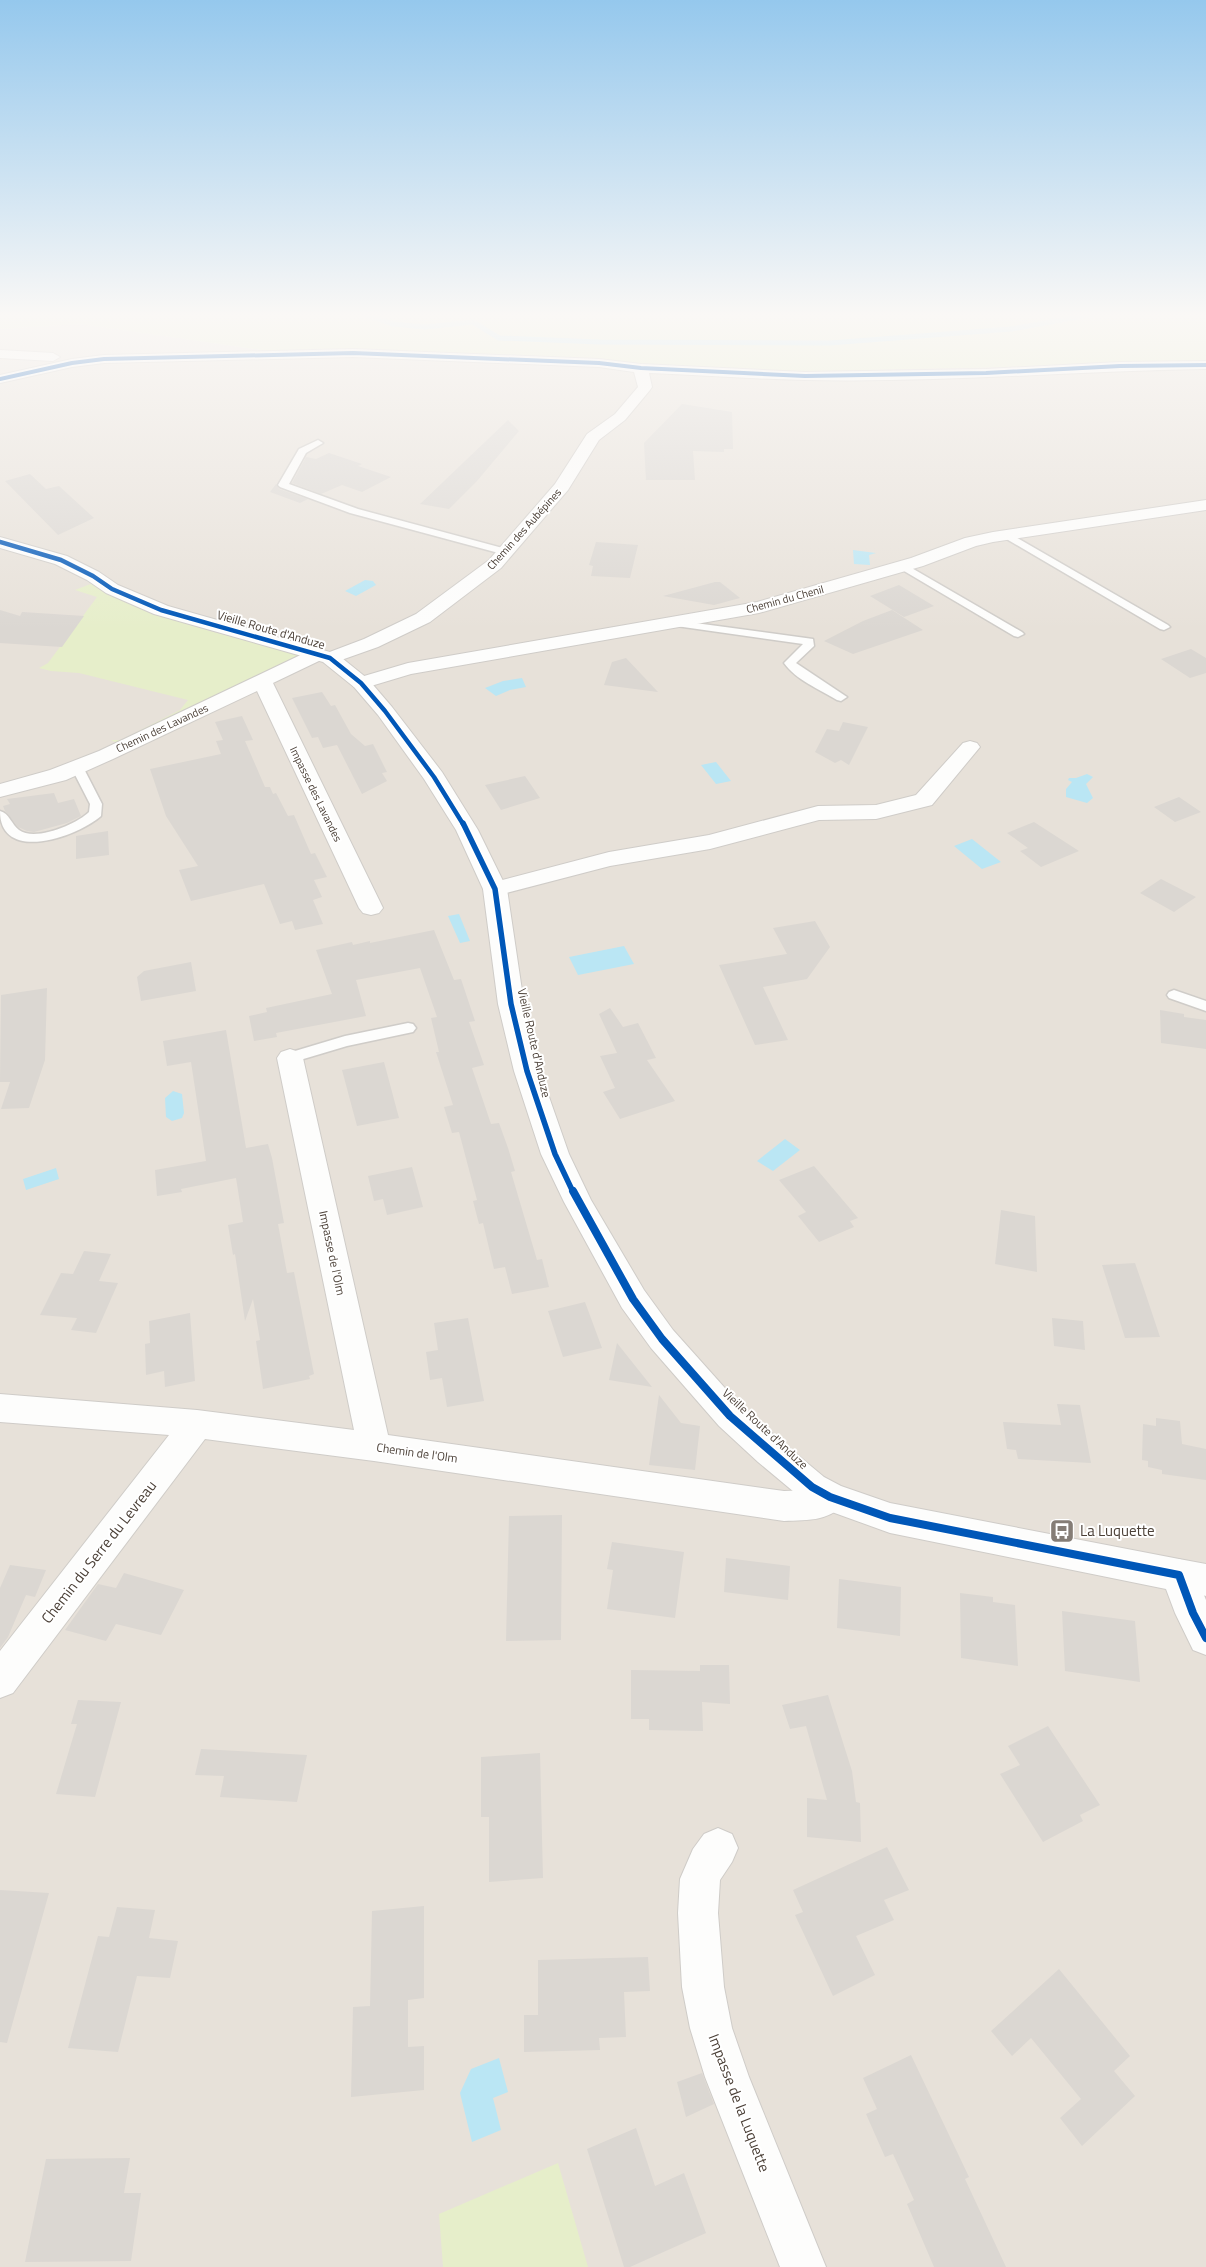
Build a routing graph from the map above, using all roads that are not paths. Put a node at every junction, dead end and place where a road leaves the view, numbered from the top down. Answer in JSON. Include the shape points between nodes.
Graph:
{"nodes":[{"id":1,"x":618,"y":419,"type":"edge"},
{"id":2,"x":318,"y":443,"type":"dead end"},
{"id":3,"x":1206,"y":505,"type":"edge"},
{"id":4,"x":1007,"y":535,"type":"junction"},
{"id":5,"x":0,"y":542,"type":"edge"},
{"id":6,"x":506,"y":552,"type":"junction"},
{"id":7,"x":903,"y":566,"type":"junction"},
{"id":8,"x":673,"y":623,"type":"junction"},
{"id":9,"x":1164,"y":627,"type":"dead end"},
{"id":10,"x":1018,"y":634,"type":"dead end"},
{"id":11,"x":324,"y":656,"type":"junction"},
{"id":12,"x":262,"y":681,"type":"junction"},
{"id":13,"x":361,"y":683,"type":"junction"},
{"id":14,"x":841,"y":696,"type":"dead end"},
{"id":15,"x":970,"y":747,"type":"dead end"},
{"id":16,"x":77,"y":768,"type":"junction"},
{"id":17,"x":0,"y":791,"type":"edge"},
{"id":18,"x":0,"y":815,"type":"edge"},
{"id":19,"x":495,"y":889,"type":"junction"},
{"id":20,"x":371,"y":908,"type":"dead end"},
{"id":21,"x":1174,"y":996,"type":"dead end"},
{"id":22,"x":1206,"y":1006,"type":"edge"},
{"id":23,"x":408,"y":1028,"type":"dead end"},
{"id":24,"x":290,"y":1058,"type":"joint"},
{"id":25,"x":0,"y":1408,"type":"edge"},
{"id":26,"x":197,"y":1424,"type":"junction"},
{"id":27,"x":374,"y":1447,"type":"junction"},
{"id":28,"x":830,"y":1497,"type":"junction"},
{"id":29,"x":1192,"y":1578,"type":"edge"},
{"id":30,"x":1206,"y":1638,"type":"edge"},
{"id":31,"x":0,"y":1680,"type":"edge"},
{"id":32,"x":718,"y":1848,"type":"dead end"},
{"id":33,"x":803,"y":2267,"type":"edge"}],
"edges":[{"from":1,"to":6,"type":"street","name":"Chemin des Aubépines","via":[[593,437],[562,487]]},
{"from":2,"to":6,"type":"lane","via":[[302,452],[283,485],[354,511]]},
{"from":3,"to":4,"type":"street","name":"Chemin du Chenil"},
{"from":4,"to":7,"type":"street","name":"Chemin du Chenil","via":[[971,542]]},
{"from":4,"to":9,"type":"lane"},
{"from":5,"to":11,"type":"street","name":"Vieille Route d'Anduze","via":[[61,560],[112,589],[161,610]]},
{"from":6,"to":11,"type":"street","name":"Chemin des Aubépines","via":[[495,564],[423,618],[371,644]]},
{"from":7,"to":8,"type":"street","name":"Chemin du Chenil","via":[[759,607]]},
{"from":7,"to":10,"type":"lane"},
{"from":8,"to":13,"type":"street","name":"Chemin du Chenil","via":[[408,669]]},
{"from":8,"to":14,"type":"lane","via":[[809,641],[808,646],[790,663],[796,670]]},
{"from":11,"to":12,"type":"street","name":"Chemin des Lavandes"},
{"from":11,"to":13,"type":"street","name":"Vieille Route d'Anduze"},
{"from":12,"to":16,"type":"street","name":"Chemin des Lavandes"},
{"from":12,"to":20,"type":"street","name":"Impasse des Lavandes"},
{"from":13,"to":19,"type":"street","name":"Vieille Route d'Anduze","via":[[434,777],[467,830]]},
{"from":15,"to":19,"type":"street","via":[[924,800],[876,812],[818,813],[710,842],[609,860]]},
{"from":16,"to":17,"type":"street","name":"Chemin des Lavandes"},
{"from":16,"to":18,"type":"lane","via":[[96,804],[96,813],[88,821],[46,836],[29,838],[14,832]]},
{"from":19,"to":28,"type":"street","name":"Vieille Route d'Anduze","via":[[511,1004],[526,1072],[555,1154],[578,1202],[633,1299],[662,1339],[730,1416],[812,1487]]},
{"from":21,"to":22,"type":"lane"},
{"from":23,"to":24,"type":"lane","via":[[346,1041]]},
{"from":24,"to":27,"type":"street","name":"Impasse de l'Olm"},
{"from":25,"to":26,"type":"street","name":"Chemin de l'Olm"},
{"from":26,"to":27,"type":"street","name":"Chemin de l'Olm"},
{"from":26,"to":31,"type":"street","name":"Chemin du Serre du Levreau"},
{"from":27,"to":28,"type":"street","name":"Chemin de l'Olm","via":[[784,1506],[816,1505]]},
{"from":28,"to":29,"type":"street","name":"Vieille Route d'Anduze","via":[[890,1518]]},
{"from":29,"to":30,"type":"street","via":[[1193,1613]]},
{"from":32,"to":33,"type":"street","name":"Impasse de la Luquette","via":[[700,1879],[698,1913],[703,1987],[711,2028],[727,2077]]}]}
